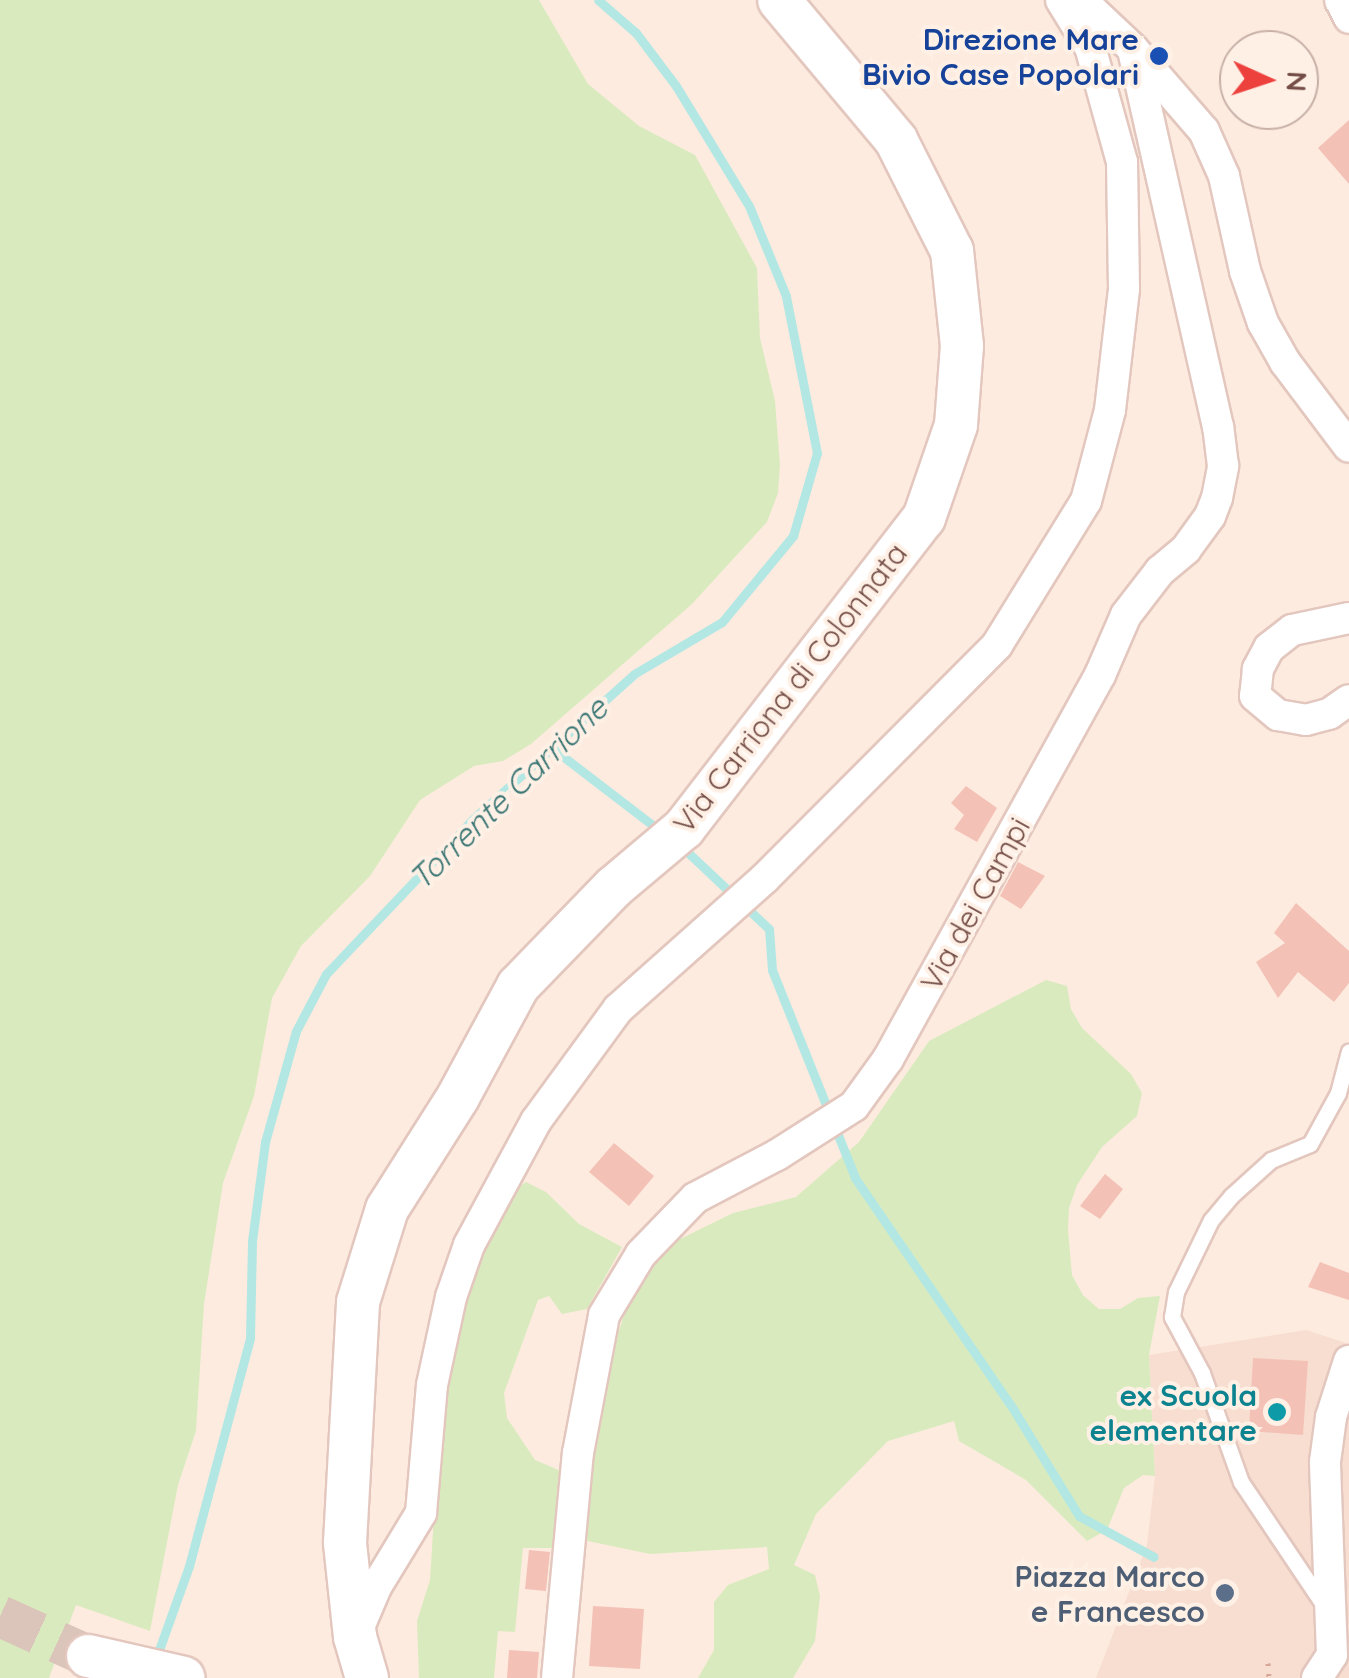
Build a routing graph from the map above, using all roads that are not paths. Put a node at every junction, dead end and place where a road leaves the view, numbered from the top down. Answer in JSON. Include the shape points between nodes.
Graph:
{"nodes":[{"id":1,"x":778,"y":0,"type":"edge"},
{"id":2,"x":1061,"y":0,"type":"edge"},
{"id":3,"x":1080,"y":0,"type":"edge"},
{"id":4,"x":1340,"y":0,"type":"edge"},
{"id":5,"x":1349,"y":18,"type":"edge"},
{"id":6,"x":1133,"y":49,"type":"junction"},
{"id":7,"x":1349,"y":447,"type":"edge"},
{"id":8,"x":1349,"y":618,"type":"edge"},
{"id":9,"x":1349,"y":700,"type":"edge"},
{"id":10,"x":1349,"y":1051,"type":"edge"},
{"id":11,"x":1349,"y":1361,"type":"edge"},
{"id":12,"x":1333,"y":1619,"type":"junction"},
{"id":13,"x":355,"y":1636,"type":"junction"},
{"id":14,"x":110,"y":1666,"type":"tunnel mouth"},
{"id":15,"x":184,"y":1678,"type":"edge"},
{"id":16,"x":345,"y":1678,"type":"edge"},
{"id":17,"x":367,"y":1678,"type":"edge"},
{"id":18,"x":557,"y":1678,"type":"edge"},
{"id":19,"x":1317,"y":1678,"type":"edge"}],
"edges":[{"from":1,"to":13,"type":"main road","name":"Via Carriona di Colonnata","via":[[896,140],[952,251],[962,346],[956,426],[924,518],[684,828],[614,887],[518,986],[388,1210],[358,1302],[345,1543]]},
{"from":2,"to":13,"type":"street","via":[[1090,46],[1122,162],[1124,290],[1110,410],[1086,501],[997,645],[766,878],[618,1009],[536,1121],[469,1245],[432,1385],[421,1513],[376,1586]]},
{"from":3,"to":6,"type":"street"},
{"from":4,"to":5,"type":"street"},
{"from":6,"to":7,"type":"street","via":[[1204,131],[1224,176],[1263,322]]},
{"from":6,"to":18,"type":"street","name":"Via dei Campi","via":[[1218,427],[1217,498],[1186,548],[1126,615],[993,874],[888,1060],[854,1106],[695,1198],[642,1254],[604,1315],[578,1454]]},
{"from":8,"to":9,"type":"street","via":[[1292,630],[1269,648],[1255,696],[1278,715],[1306,720]]},
{"from":10,"to":12,"type":"lane","via":[[1321,1131],[1310,1144],[1271,1160],[1211,1220],[1176,1292],[1172,1317],[1202,1373],[1241,1482]]},
{"from":11,"to":12,"type":"street","via":[[1325,1462]]},
{"from":12,"to":19,"type":"street","via":[[1332,1655]]},
{"from":13,"to":16,"type":"main road","name":"Via Carriona di Colonnata"},
{"from":13,"to":17,"type":"main road","name":"Via Carriona di Colonnata"},
{"from":14,"to":15,"type":"main road"}]}
